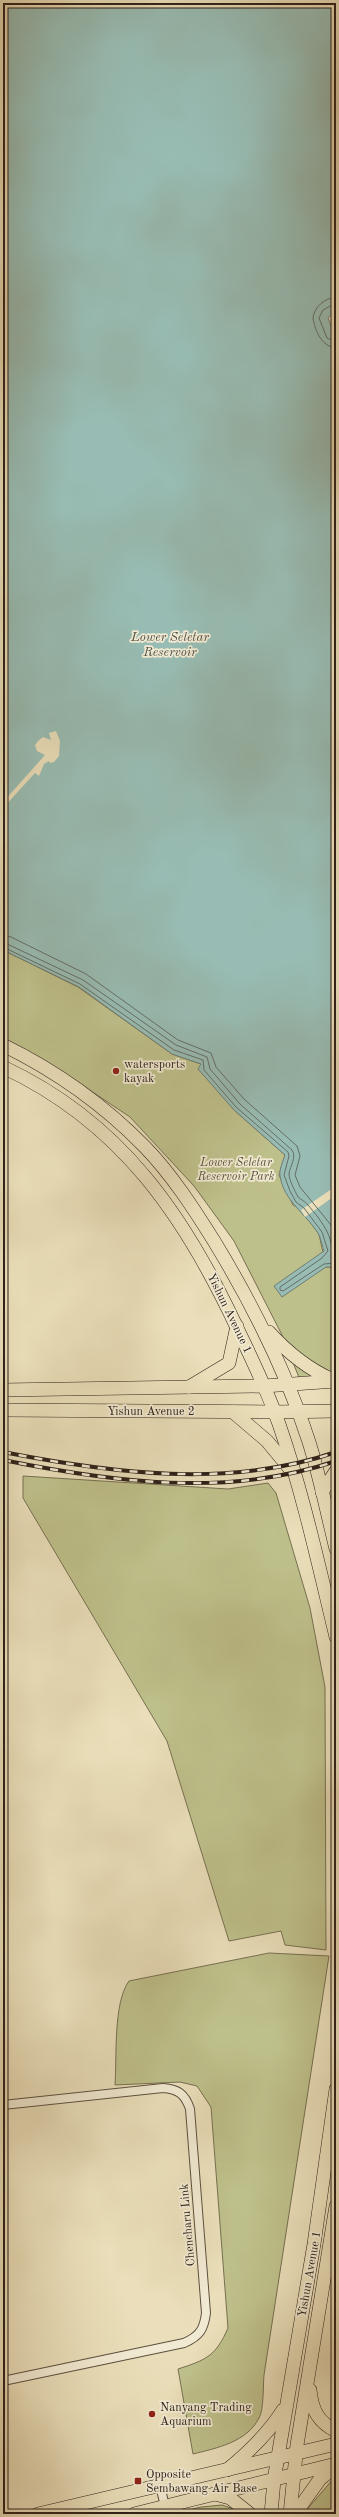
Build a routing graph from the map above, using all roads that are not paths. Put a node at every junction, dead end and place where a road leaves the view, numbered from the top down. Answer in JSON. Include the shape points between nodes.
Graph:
{"nodes":[{"id":1,"x":3,"y":1045,"type":"edge"},
{"id":2,"x":3,"y":1067,"type":"edge"},
{"id":3,"x":194,"y":1208,"type":"junction"},
{"id":4,"x":185,"y":1230,"type":"junction"},
{"id":5,"x":263,"y":1325,"type":"junction"},
{"id":6,"x":237,"y":1326,"type":"junction"},
{"id":7,"x":336,"y":1381,"type":"edge"},
{"id":8,"x":288,"y":1384,"type":"junction"},
{"id":9,"x":264,"y":1386,"type":"junction"},
{"id":10,"x":188,"y":1388,"type":"junction"},
{"id":11,"x":3,"y":1390,"type":"edge"},
{"id":12,"x":3,"y":1410,"type":"edge"},
{"id":13,"x":322,"y":1411,"type":"junction"},
{"id":14,"x":336,"y":1411,"type":"edge"},
{"id":15,"x":233,"y":1412,"type":"junction"},
{"id":16,"x":275,"y":1412,"type":"junction"},
{"id":17,"x":298,"y":1412,"type":"junction"},
{"id":18,"x":336,"y":1414,"type":"edge"},
{"id":19,"x":336,"y":1470,"type":"edge"},
{"id":20,"x":293,"y":1474,"type":"junction"},
{"id":21,"x":322,"y":1492,"type":"junction"},
{"id":22,"x":336,"y":1549,"type":"edge"},
{"id":23,"x":336,"y":1637,"type":"edge"},
{"id":24,"x":336,"y":2089,"type":"edge"},
{"id":25,"x":3,"y":2105,"type":"edge"},
{"id":26,"x":336,"y":2206,"type":"edge"},
{"id":27,"x":309,"y":2372,"type":"junction"},
{"id":28,"x":3,"y":2381,"type":"edge"},
{"id":29,"x":286,"y":2403,"type":"junction"},
{"id":30,"x":336,"y":2431,"type":"edge"},
{"id":31,"x":336,"y":2444,"type":"edge"},
{"id":32,"x":296,"y":2453,"type":"junction"},
{"id":33,"x":277,"y":2458,"type":"junction"},
{"id":34,"x":336,"y":2465,"type":"edge"},
{"id":35,"x":225,"y":2472,"type":"junction"},
{"id":36,"x":293,"y":2475,"type":"junction"},
{"id":37,"x":274,"y":2480,"type":"junction"},
{"id":38,"x":160,"y":2486,"type":"junction"},
{"id":39,"x":213,"y":2494,"type":"junction"},
{"id":40,"x":166,"y":2510,"type":"edge"},
{"id":41,"x":38,"y":2514,"type":"edge"},
{"id":42,"x":134,"y":2514,"type":"edge"},
{"id":43,"x":250,"y":2514,"type":"edge"},
{"id":44,"x":271,"y":2514,"type":"edge"},
{"id":45,"x":290,"y":2514,"type":"edge"},
{"id":46,"x":295,"y":2514,"type":"edge"}],
"edges":[{"from":1,"to":3,"type":"main road","name":"Yishun Avenue 1","via":[[32,1059],[72,1084],[111,1115],[145,1148]]},
{"from":2,"to":4,"type":"main road","name":"Yishun Avenue 1","via":[[53,1096],[118,1146],[156,1187]]},
{"from":3,"to":4,"type":"main road","via":[[200,1231],[193,1234]]},
{"from":3,"to":5,"type":"main road","name":"Yishun Avenue 1"},
{"from":4,"to":6,"type":"main road","name":"Yishun Avenue 1","via":[[213,1276]]},
{"from":5,"to":7,"type":"main road","via":[[294,1357],[315,1372]]},
{"from":5,"to":8,"type":"main road","name":"Yishun Avenue 1"},
{"from":6,"to":9,"type":"main road","name":"Yishun Avenue 1"},
{"from":6,"to":10,"type":"main road","via":[[228,1363]]},
{"from":7,"to":8,"type":"main road","name":"Yishun Avenue 2"},
{"from":8,"to":9,"type":"main road","name":"Yishun Avenue 2"},
{"from":8,"to":17,"type":"main road","name":"Yishun Avenue 1"},
{"from":9,"to":10,"type":"main road","name":"Yishun Avenue 2"},
{"from":9,"to":16,"type":"main road","name":"Yishun Avenue 1"},
{"from":10,"to":11,"type":"main road","name":"Yishun Avenue 2"},
{"from":12,"to":15,"type":"main road","name":"Yishun Avenue 2"},
{"from":13,"to":14,"type":"main road"},
{"from":13,"to":17,"type":"main road","name":"Yishun Avenue 2"},
{"from":13,"to":18,"type":"main road"},
{"from":15,"to":16,"type":"main road","name":"Yishun Avenue 2"},
{"from":15,"to":20,"type":"main road","via":[[267,1441]]},
{"from":16,"to":17,"type":"main road","name":"Yishun Avenue 2"},
{"from":16,"to":20,"type":"main road","name":"Yishun Avenue 1"},
{"from":17,"to":21,"type":"main road","name":"Yishun Avenue 1"},
{"from":19,"to":21,"type":"main road"},
{"from":20,"to":23,"type":"main road","name":"Yishun Avenue 1"},
{"from":21,"to":22,"type":"main road","name":"Yishun Avenue 1"},
{"from":24,"to":29,"type":"main road","name":"Yishun Avenue 1","via":[[314,2244]]},
{"from":25,"to":28,"type":"street","name":"Chencharu Link","via":[[163,2088],[175,2089],[182,2093],[190,2109],[206,2313],[204,2328],[199,2335],[184,2343]]},
{"from":26,"to":27,"type":"main road","name":"Yishun Avenue 1"},
{"from":27,"to":30,"type":"main road","via":[[311,2404],[324,2425]]},
{"from":27,"to":32,"type":"main road","name":"Yishun Avenue 1"},
{"from":29,"to":33,"type":"main road","name":"Yishun Avenue 1"},
{"from":29,"to":35,"type":"main road","via":[[271,2429]]},
{"from":31,"to":32,"type":"main road"},
{"from":32,"to":33,"type":"main road"},
{"from":32,"to":36,"type":"main road","name":"Yishun Avenue 1"},
{"from":33,"to":35,"type":"main road"},
{"from":33,"to":37,"type":"main road","name":"Yishun Avenue 1"},
{"from":34,"to":36,"type":"main road"},
{"from":34,"to":46,"type":"main road","via":[[320,2479]]},
{"from":35,"to":38,"type":"main road"},
{"from":36,"to":37,"type":"main road"},
{"from":36,"to":45,"type":"main road","name":"Yishun Avenue 1"},
{"from":37,"to":39,"type":"main road"},
{"from":37,"to":44,"type":"main road","name":"Yishun Avenue 1"},
{"from":38,"to":40,"type":"street"},
{"from":38,"to":41,"type":"main road"},
{"from":39,"to":40,"type":"main road"},
{"from":39,"to":43,"type":"main road","via":[[230,2498]]},
{"from":40,"to":42,"type":"main road"}]}
